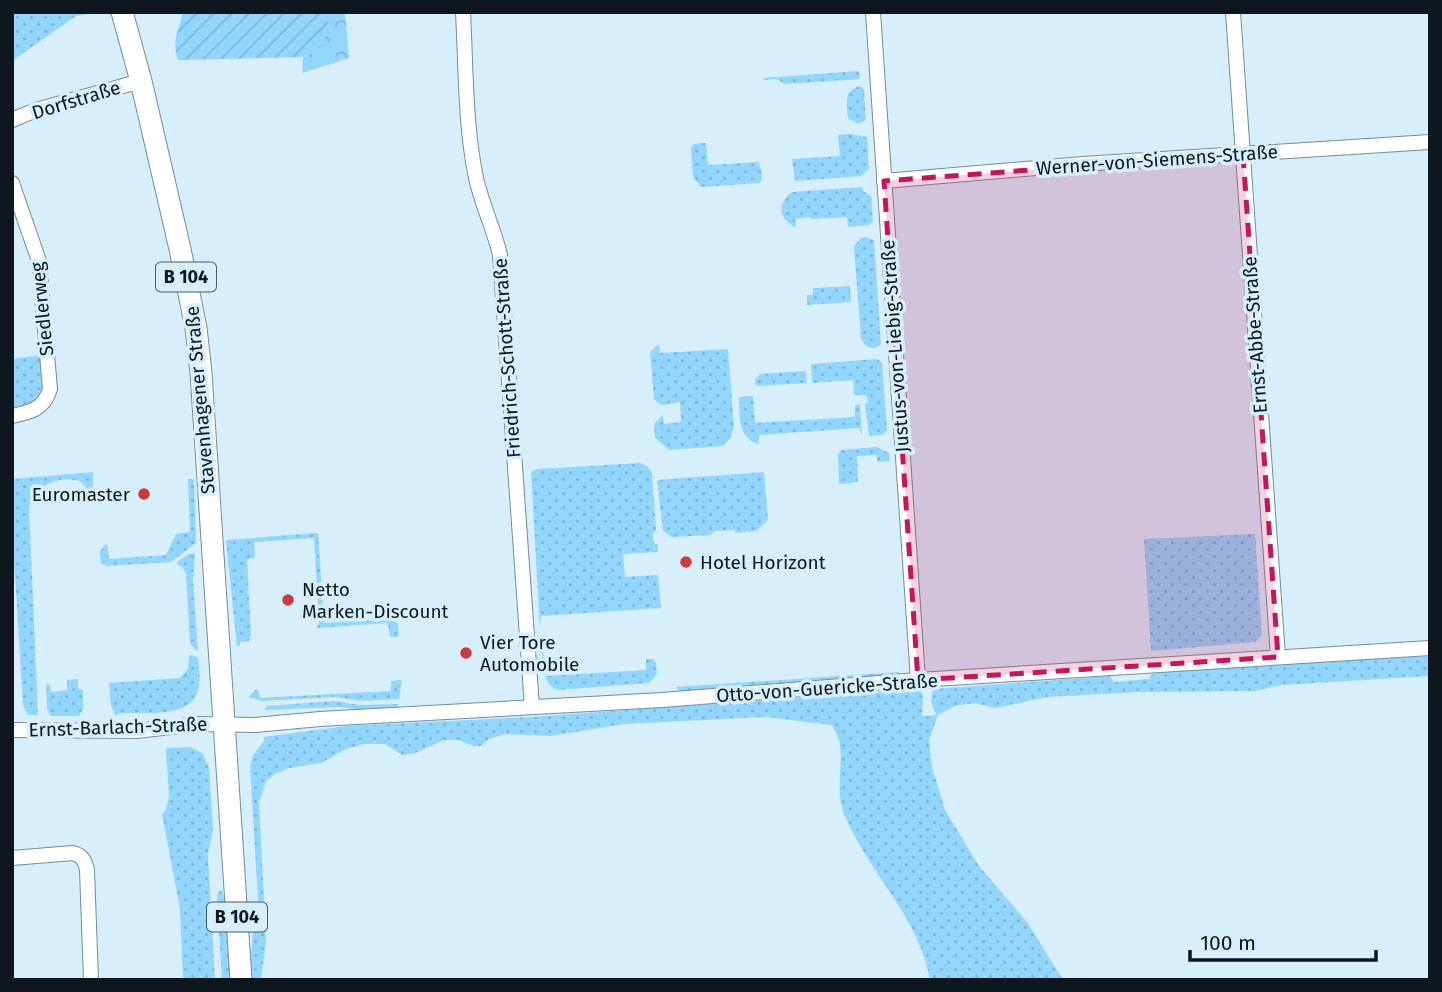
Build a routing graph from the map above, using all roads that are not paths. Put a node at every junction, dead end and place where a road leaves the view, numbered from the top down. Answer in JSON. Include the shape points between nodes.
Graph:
{"nodes":[{"id":1,"x":122,"y":12,"type":"edge"},
{"id":2,"x":463,"y":12,"type":"edge"},
{"id":3,"x":873,"y":12,"type":"edge"},
{"id":4,"x":1233,"y":12,"type":"edge"},
{"id":5,"x":141,"y":81,"type":"junction"},
{"id":6,"x":12,"y":120,"type":"edge"},
{"id":7,"x":1430,"y":142,"type":"edge"},
{"id":8,"x":1243,"y":154,"type":"junction"},
{"id":9,"x":884,"y":181,"type":"junction"},
{"id":10,"x":12,"y":183,"type":"edge"},
{"id":11,"x":12,"y":416,"type":"edge"},
{"id":12,"x":1430,"y":648,"type":"edge"},
{"id":13,"x":1278,"y":657,"type":"junction"},
{"id":14,"x":918,"y":680,"type":"junction"},
{"id":15,"x":532,"y":707,"type":"junction"},
{"id":16,"x":224,"y":724,"type":"junction"},
{"id":17,"x":12,"y":730,"type":"edge"},
{"id":18,"x":12,"y":858,"type":"edge"},
{"id":19,"x":92,"y":980,"type":"edge"},
{"id":20,"x":241,"y":980,"type":"edge"}],
"edges":[{"from":1,"to":5,"type":"main road","name":"Stavenhagener Straße","number":"B 104"},
{"from":2,"to":15,"type":"street","name":"Friedrich-Schott-Straße","via":[[476,179],[500,255]]},
{"from":3,"to":9,"type":"street","name":"Justus-von-Liebig-Straße"},
{"from":4,"to":8,"type":"street","name":"Ernst-Abbe-Straße"},
{"from":5,"to":6,"type":"street","name":"Dorfstraße"},
{"from":5,"to":16,"type":"main road","name":"Stavenhagener Straße","number":"B 104","via":[[196,328]]},
{"from":7,"to":8,"type":"street","name":"Werner-von-Siemens-Straße"},
{"from":8,"to":9,"type":"street","name":"Werner-von-Siemens-Straße"},
{"from":8,"to":13,"type":"street","name":"Ernst-Abbe-Straße"},
{"from":9,"to":14,"type":"street","name":"Justus-von-Liebig-Straße"},
{"from":10,"to":11,"type":"street","name":"Siedlerweg","via":[[39,261],[50,389],[41,406]]},
{"from":12,"to":13,"type":"street","name":"Otto-von-Guericke-Straße"},
{"from":13,"to":14,"type":"street","name":"Otto-von-Guericke-Straße"},
{"from":14,"to":15,"type":"street","name":"Otto-von-Guericke-Straße"},
{"from":15,"to":16,"type":"street","name":"Otto-von-Guericke-Straße"},
{"from":16,"to":17,"type":"street","name":"Ernst-Barlach-Straße","via":[[136,731]]},
{"from":16,"to":20,"type":"main road","name":"Stavenhagener Straße","number":"B 104"},
{"from":18,"to":19,"type":"street","via":[[73,853],[84,860]]}]}
